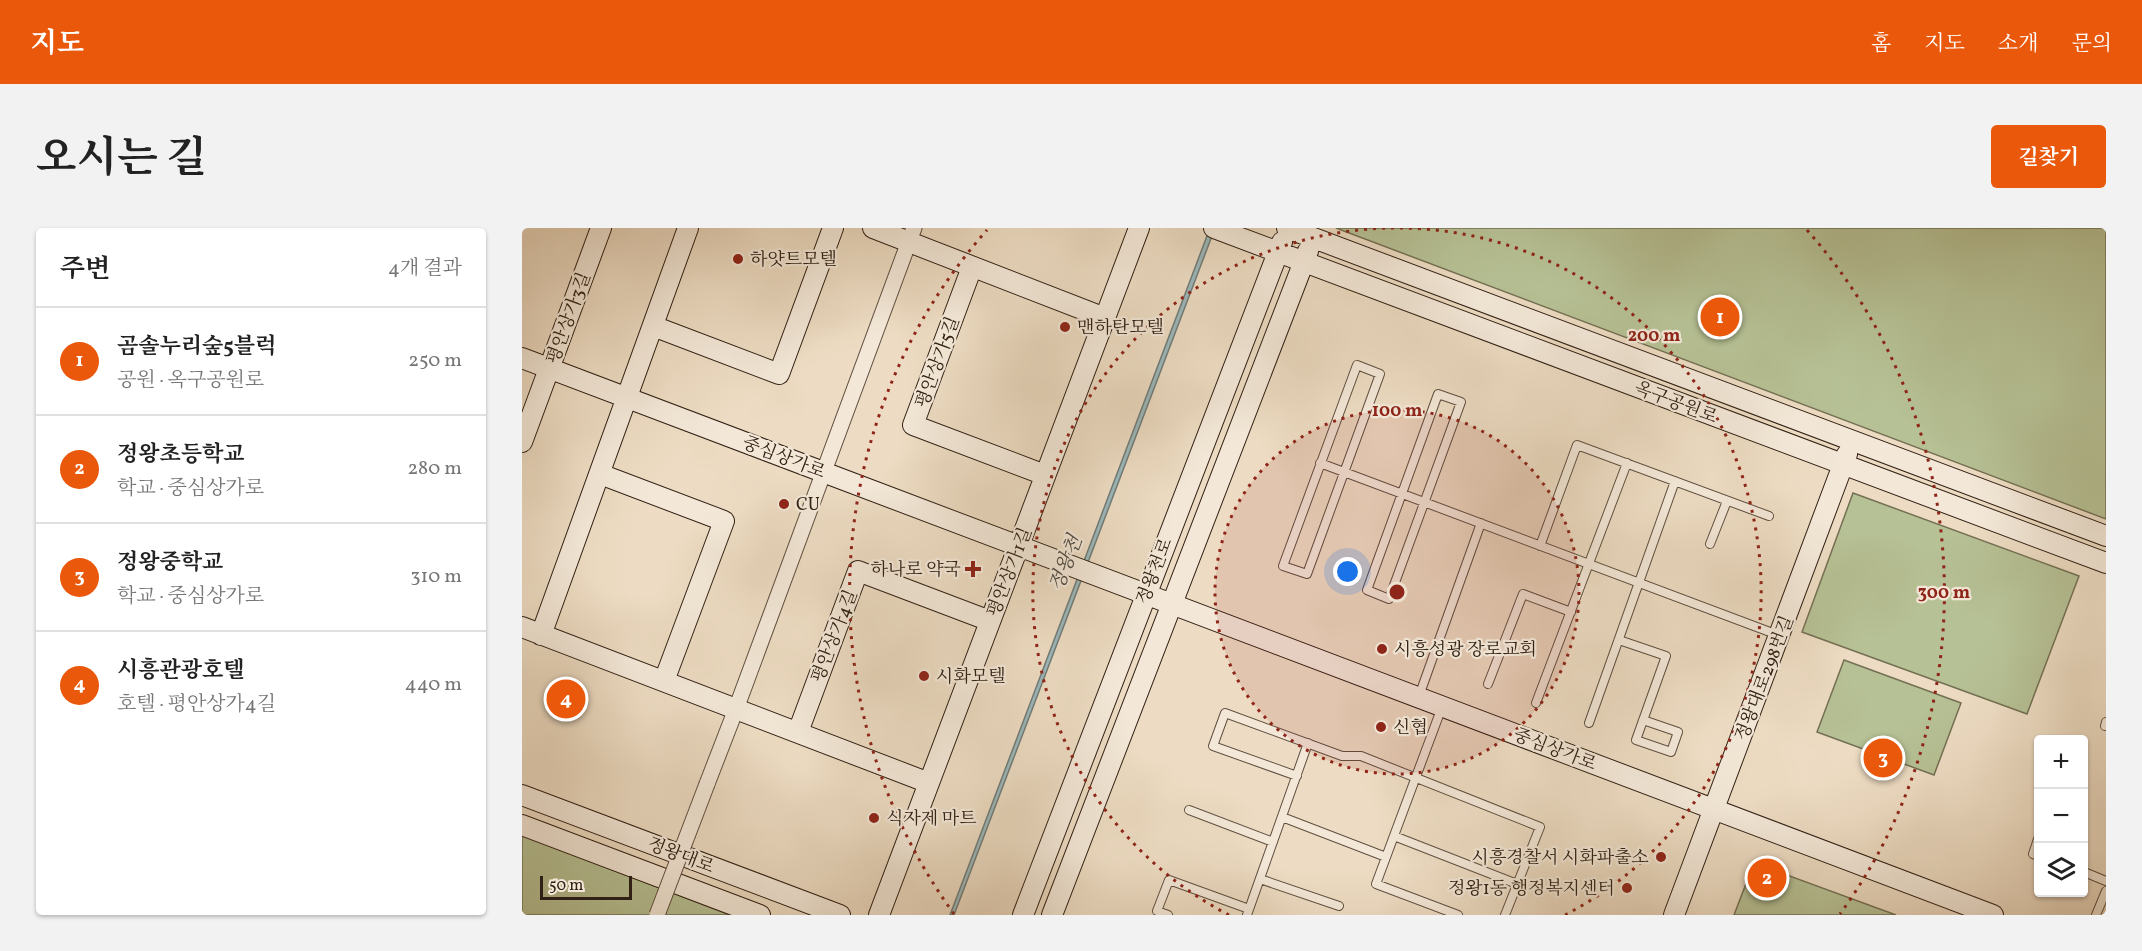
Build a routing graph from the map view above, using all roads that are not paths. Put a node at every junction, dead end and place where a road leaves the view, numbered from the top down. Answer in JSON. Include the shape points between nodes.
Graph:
{"nodes":[{"id":1,"x":601,"y":228,"type":"edge"},
{"id":2,"x":688,"y":228,"type":"edge"},
{"id":3,"x":833,"y":228,"type":"edge"},
{"id":4,"x":873,"y":228,"type":"edge"},
{"id":5,"x":1139,"y":228,"type":"edge"},
{"id":6,"x":1214,"y":228,"type":"edge"},
{"id":7,"x":1287,"y":228,"type":"edge"},
{"id":8,"x":1315,"y":233,"type":"edge"},
{"id":9,"x":911,"y":235,"type":"edge"},
{"id":10,"x":1278,"y":253,"type":"junction"},
{"id":11,"x":1303,"y":262,"type":"junction"},
{"id":12,"x":972,"y":267,"type":"junction"},
{"id":13,"x":1105,"y":318,"type":"junction"},
{"id":14,"x":653,"y":326,"type":"junction"},
{"id":15,"x":522,"y":358,"type":"edge"},
{"id":16,"x":549,"y":368,"type":"junction"},
{"id":17,"x":627,"y":398,"type":"junction"},
{"id":18,"x":1852,"y":441,"type":"junction"},
{"id":19,"x":522,"y":442,"type":"edge"},
{"id":20,"x":1320,"y":463,"type":"junction"},
{"id":21,"x":1627,"y":463,"type":"junction"},
{"id":22,"x":1844,"y":465,"type":"junction"},
{"id":23,"x":824,"y":472,"type":"junction"},
{"id":24,"x":1344,"y":472,"type":"junction"},
{"id":25,"x":600,"y":474,"type":"junction"},
{"id":26,"x":1045,"y":476,"type":"junction"},
{"id":27,"x":1675,"y":481,"type":"junction"},
{"id":28,"x":1402,"y":494,"type":"junction"},
{"id":29,"x":1727,"y":501,"type":"junction"},
{"id":30,"x":1425,"y":502,"type":"junction"},
{"id":31,"x":1769,"y":516,"type":"dead end"},
{"id":32,"x":1481,"y":523,"type":"junction"},
{"id":33,"x":2106,"y":536,"type":"edge"},
{"id":34,"x":1710,"y":544,"type":"dead end"},
{"id":35,"x":1018,"y":546,"type":"junction"},
{"id":36,"x":1540,"y":546,"type":"junction"},
{"id":37,"x":2106,"y":563,"type":"edge"},
{"id":38,"x":1589,"y":564,"type":"junction"},
{"id":39,"x":1639,"y":583,"type":"junction"},
{"id":40,"x":1146,"y":594,"type":"junction"},
{"id":41,"x":1171,"y":604,"type":"junction"},
{"id":42,"x":1571,"y":612,"type":"junction"},
{"id":43,"x":990,"y":621,"type":"junction"},
{"id":44,"x":522,"y":627,"type":"edge"},
{"id":45,"x":542,"y":634,"type":"junction"},
{"id":46,"x":1779,"y":636,"type":"junction"},
{"id":47,"x":1619,"y":640,"type":"junction"},
{"id":48,"x":664,"y":681,"type":"junction"},
{"id":49,"x":1488,"y":684,"type":"dead end"},
{"id":50,"x":1418,"y":697,"type":"junction"},
{"id":51,"x":1536,"y":703,"type":"dead end"},
{"id":52,"x":1442,"y":706,"type":"junction"},
{"id":53,"x":736,"y":709,"type":"junction"},
{"id":54,"x":1643,"y":720,"type":"junction"},
{"id":55,"x":1589,"y":723,"type":"dead end"},
{"id":56,"x":798,"y":732,"type":"junction"},
{"id":57,"x":1308,"y":743,"type":"junction"},
{"id":58,"x":1297,"y":776,"type":"junction"},
{"id":59,"x":1415,"y":779,"type":"junction"},
{"id":60,"x":929,"y":783,"type":"junction"},
{"id":61,"x":522,"y":795,"type":"edge"},
{"id":62,"x":1714,"y":809,"type":"junction"},
{"id":63,"x":1189,"y":810,"type":"dead end"},
{"id":64,"x":1282,"y":817,"type":"junction"},
{"id":65,"x":522,"y":825,"type":"edge"},
{"id":66,"x":1394,"y":836,"type":"junction"},
{"id":67,"x":1273,"y":842,"type":"junction"},
{"id":68,"x":1386,"y":857,"type":"junction"},
{"id":69,"x":2088,"y":874,"type":"edge"},
{"id":70,"x":1260,"y":879,"type":"junction"},
{"id":71,"x":2106,"y":881,"type":"edge"},
{"id":72,"x":1517,"y":884,"type":"junction"},
{"id":73,"x":2106,"y":891,"type":"edge"},
{"id":74,"x":1339,"y":906,"type":"dead end"},
{"id":75,"x":1248,"y":912,"type":"edge"},
{"id":76,"x":657,"y":915,"type":"edge"},
{"id":77,"x":760,"y":915,"type":"edge"},
{"id":78,"x":840,"y":915,"type":"edge"},
{"id":79,"x":879,"y":915,"type":"edge"},
{"id":80,"x":1023,"y":915,"type":"edge"},
{"id":81,"x":1052,"y":915,"type":"edge"},
{"id":82,"x":1168,"y":915,"type":"edge"},
{"id":83,"x":1458,"y":915,"type":"edge"},
{"id":84,"x":1505,"y":915,"type":"edge"},
{"id":85,"x":1674,"y":915,"type":"edge"},
{"id":86,"x":1993,"y":915,"type":"edge"},
{"id":87,"x":2096,"y":915,"type":"edge"}],
"edges":[{"from":1,"to":16,"type":"street","name":"평안상가3길"},
{"from":2,"to":14,"type":"street"},
{"from":3,"to":14,"type":"street","via":[[779,374]]},
{"from":4,"to":9,"type":"street"},
{"from":5,"to":13,"type":"street","name":"평안상가1길"},
{"from":6,"to":10,"type":"street","name":"옥구공원로"},
{"from":7,"to":8,"type":"street","name":"옥구공원로"},
{"from":7,"to":10,"type":"street","name":"정왕천로"},
{"from":8,"to":11,"type":"street","name":"정왕천로"},
{"from":8,"to":18,"type":"street","name":"옥구공원로"},
{"from":9,"to":12,"type":"street"},
{"from":9,"to":23,"type":"street"},
{"from":10,"to":11,"type":"street","name":"옥구공원로"},
{"from":10,"to":40,"type":"street","name":"정왕천로"},
{"from":11,"to":22,"type":"street","name":"옥구공원로"},
{"from":11,"to":41,"type":"street","name":"정왕천로"},
{"from":12,"to":13,"type":"street"},
{"from":12,"to":26,"type":"street","name":"평안상가5길","via":[[913,425]]},
{"from":13,"to":26,"type":"street","name":"평안상가1길"},
{"from":14,"to":17,"type":"street"},
{"from":15,"to":16,"type":"street","name":"중심상가로"},
{"from":16,"to":17,"type":"street","name":"중심상가로"},
{"from":16,"to":19,"type":"street","name":"평안상가3길"},
{"from":17,"to":23,"type":"street","name":"중심상가로"},
{"from":17,"to":25,"type":"street"},
{"from":18,"to":22,"type":"street","name":"정왕대로298번길"},
{"from":18,"to":33,"type":"street","name":"옥구공원로"},
{"from":20,"to":24,"type":"lane"},
{"from":20,"to":24,"type":"lane","via":[[1357,365],[1380,374]]},
{"from":20,"to":24,"type":"lane","via":[[1283,566],[1307,574]]},
{"from":21,"to":27,"type":"lane"},
{"from":21,"to":36,"type":"lane","via":[[1577,445]]},
{"from":21,"to":38,"type":"lane"},
{"from":22,"to":37,"type":"street","name":"옥구공원로"},
{"from":22,"to":46,"type":"street","name":"정왕대로298번길"},
{"from":23,"to":35,"type":"street","name":"중심상가로"},
{"from":23,"to":53,"type":"street"},
{"from":24,"to":28,"type":"lane"},
{"from":25,"to":45,"type":"street"},
{"from":25,"to":48,"type":"street","via":[[724,520]]},
{"from":26,"to":35,"type":"street","name":"평안상가1길"},
{"from":27,"to":29,"type":"lane"},
{"from":27,"to":39,"type":"lane"},
{"from":28,"to":30,"type":"lane"},
{"from":28,"to":30,"type":"lane","via":[[1366,590],[1389,599]]},
{"from":28,"to":30,"type":"lane","via":[[1438,394],[1461,402]]},
{"from":29,"to":31,"type":"lane"},
{"from":29,"to":34,"type":"lane"},
{"from":30,"to":32,"type":"lane"},
{"from":32,"to":36,"type":"lane"},
{"from":32,"to":50,"type":"lane"},
{"from":35,"to":40,"type":"street","name":"중심상가로"},
{"from":35,"to":43,"type":"street","name":"평안상가1길"},
{"from":36,"to":38,"type":"lane"},
{"from":38,"to":39,"type":"lane"},
{"from":38,"to":42,"type":"lane"},
{"from":39,"to":46,"type":"lane"},
{"from":39,"to":47,"type":"lane"},
{"from":40,"to":41,"type":"street","name":"중심상가로"},
{"from":40,"to":80,"type":"street","name":"정왕천로"},
{"from":41,"to":50,"type":"street","name":"중심상가로"},
{"from":41,"to":81,"type":"street","name":"정왕천로"},
{"from":42,"to":49,"type":"lane","via":[[1523,594]]},
{"from":42,"to":51,"type":"lane"},
{"from":43,"to":56,"type":"street","name":"평안상가4길","via":[[858,571]]},
{"from":43,"to":60,"type":"street","name":"평안상가1길"},
{"from":44,"to":45,"type":"street"},
{"from":45,"to":48,"type":"street"},
{"from":46,"to":62,"type":"street","name":"정왕대로298번길"},
{"from":47,"to":54,"type":"lane","via":[[1666,656]]},
{"from":47,"to":55,"type":"lane"},
{"from":48,"to":53,"type":"street"},
{"from":50,"to":52,"type":"street","name":"중심상가로"},
{"from":52,"to":59,"type":"lane"},
{"from":52,"to":62,"type":"street","name":"중심상가로"},
{"from":53,"to":56,"type":"street"},
{"from":53,"to":76,"type":"street","bridge":true},
{"from":54,"to":54,"type":"lane","via":[[1678,732],[1671,752],[1636,740]]},
{"from":56,"to":60,"type":"street"},
{"from":57,"to":58,"type":"lane"},
{"from":57,"to":58,"type":"lane","via":[[1225,713],[1213,746]]},
{"from":57,"to":59,"type":"lane","via":[[1342,756],[1361,756]]},
{"from":58,"to":64,"type":"lane"},
{"from":59,"to":66,"type":"lane"},
{"from":59,"to":72,"type":"lane","via":[[1540,827]]},
{"from":60,"to":79,"type":"street","name":"평안상가1길"},
{"from":61,"to":78,"type":"street","name":"정왕대로"},
{"from":62,"to":85,"type":"street","name":"정왕대로298번길"},
{"from":62,"to":86,"type":"street","name":"중심상가로"},
{"from":63,"to":67,"type":"lane"},
{"from":64,"to":67,"type":"lane"},
{"from":64,"to":68,"type":"lane"},
{"from":65,"to":77,"type":"street","name":"정왕대로"},
{"from":66,"to":68,"type":"lane"},
{"from":66,"to":72,"type":"lane"},
{"from":67,"to":70,"type":"lane"},
{"from":68,"to":83,"type":"lane","via":[[1376,884]]},
{"from":69,"to":71,"type":"lane"},
{"from":70,"to":74,"type":"lane"},
{"from":70,"to":75,"type":"lane"},
{"from":72,"to":84,"type":"lane"},
{"from":73,"to":87,"type":"lane"},
{"from":75,"to":82,"type":"lane","via":[[1169,880],[1158,911]]}]}
